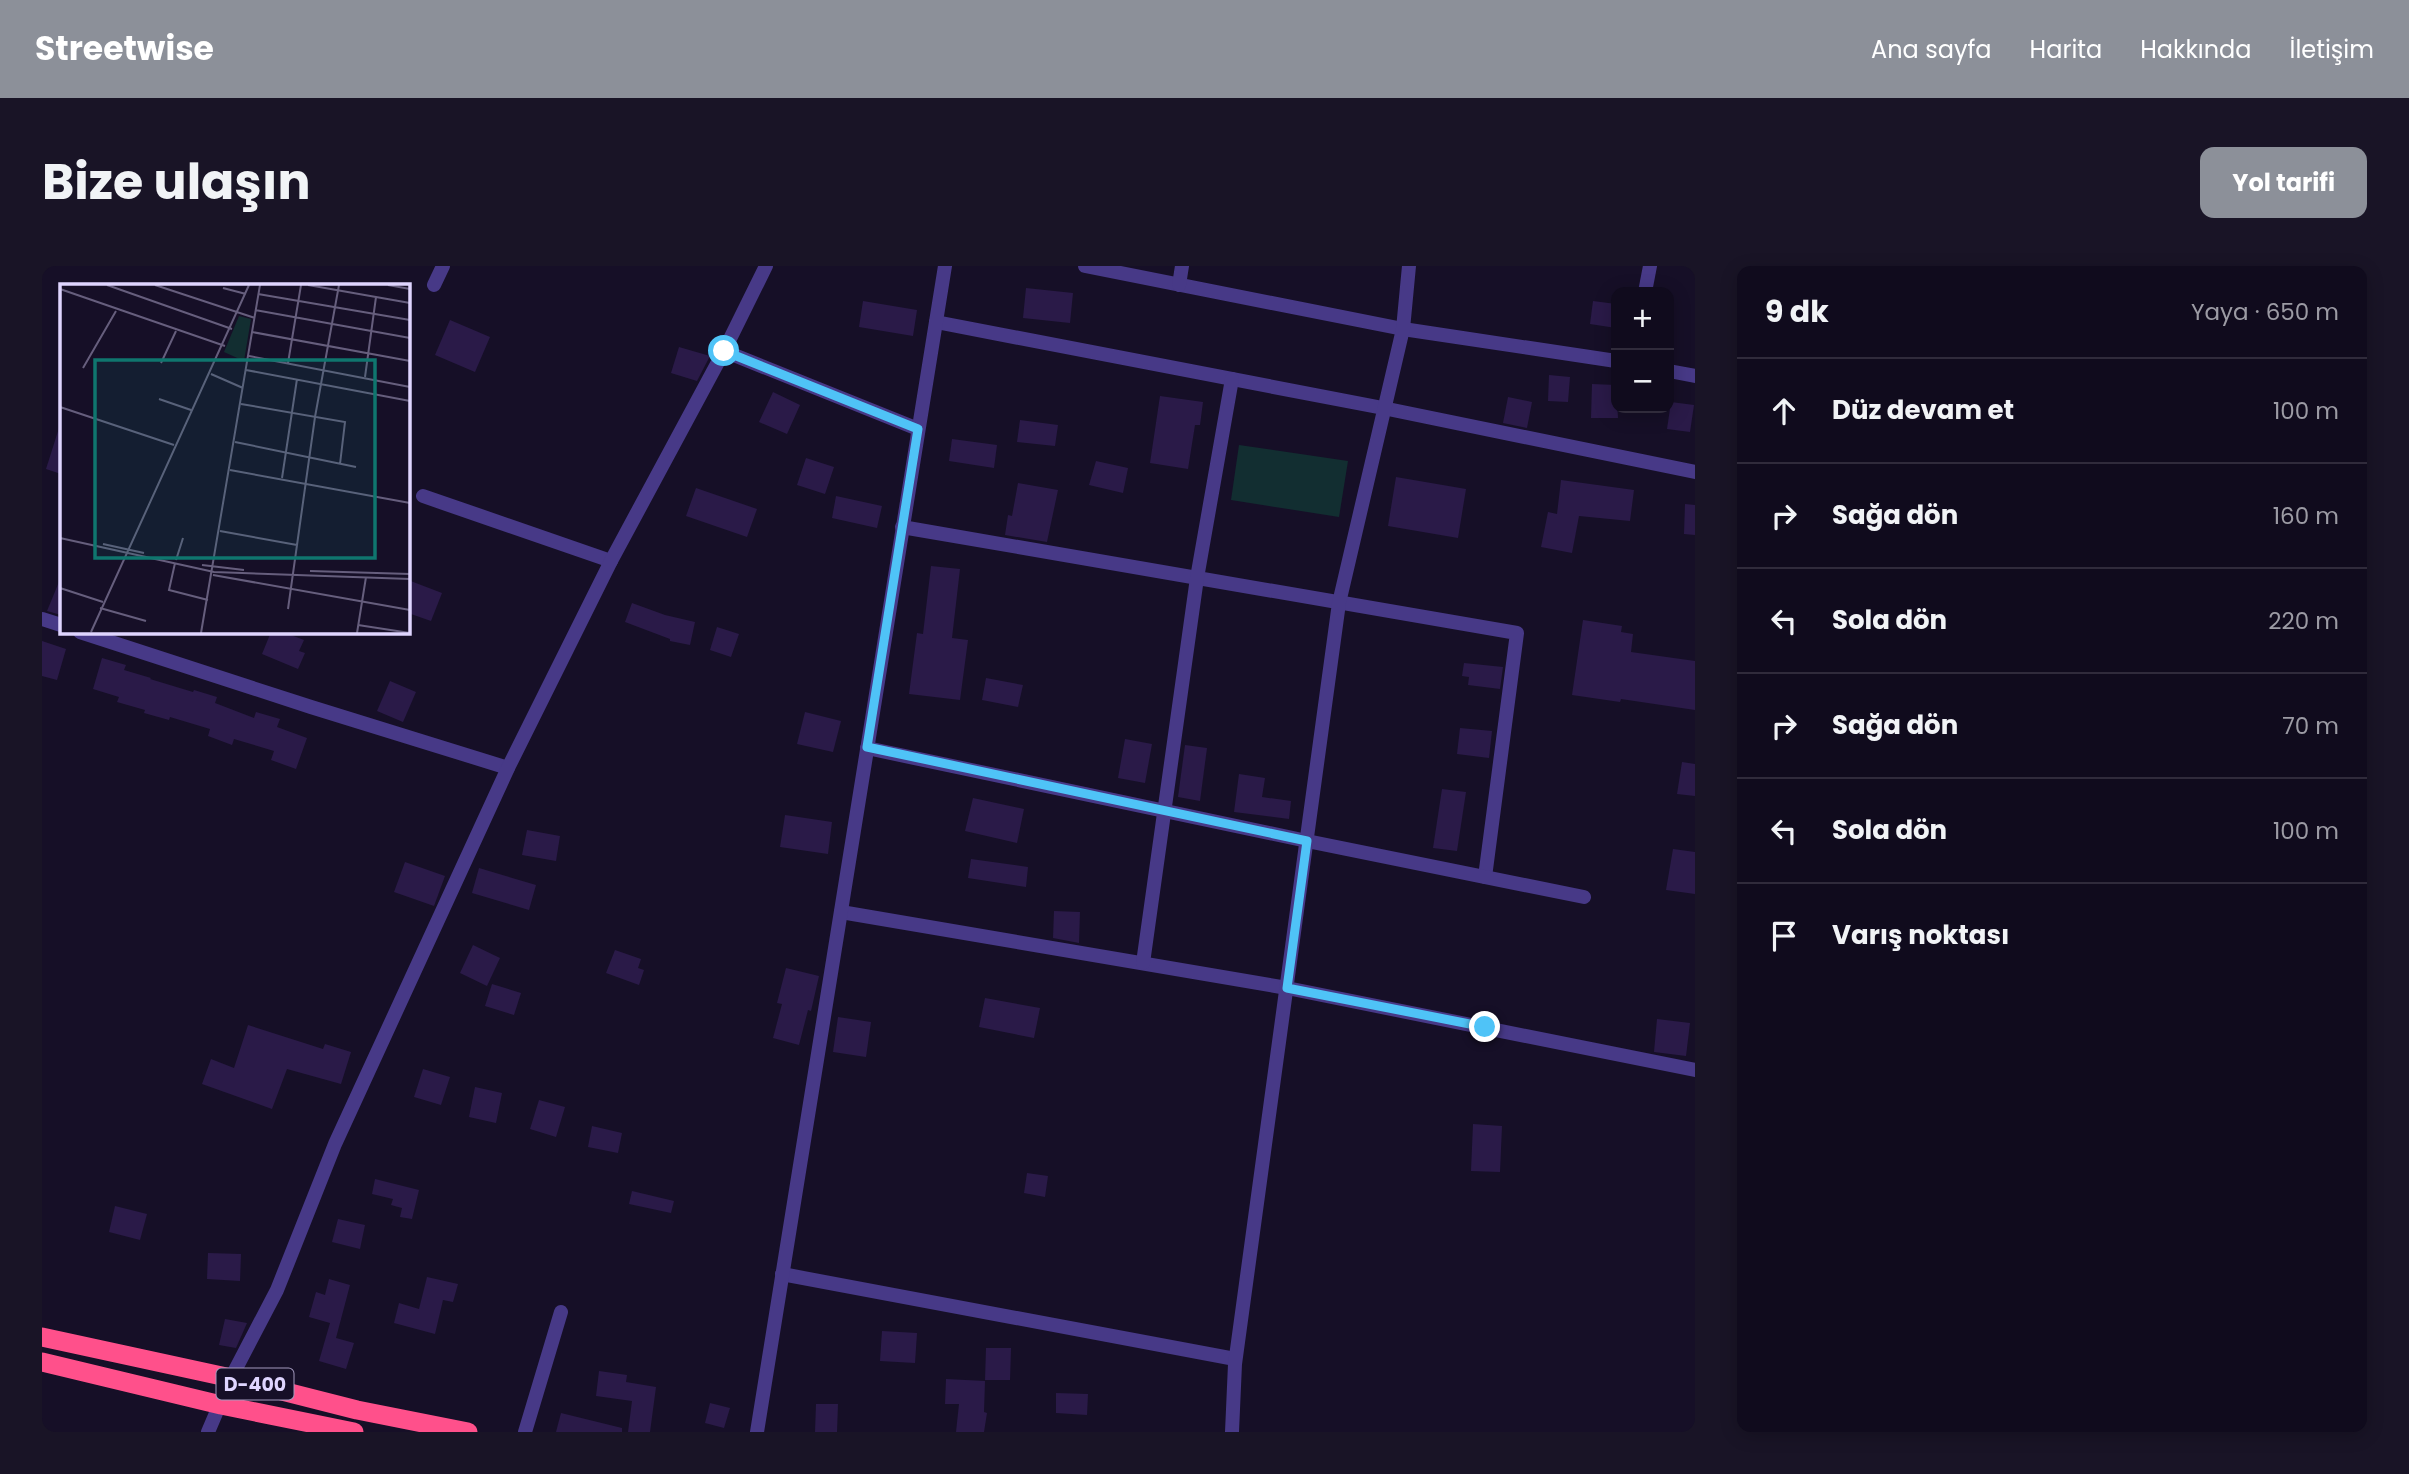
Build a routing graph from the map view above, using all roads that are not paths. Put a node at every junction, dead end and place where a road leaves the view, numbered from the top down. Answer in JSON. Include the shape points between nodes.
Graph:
{"nodes":[{"id":1,"x":443,"y":266,"type":"edge"},
{"id":2,"x":766,"y":266,"type":"edge"},
{"id":3,"x":945,"y":266,"type":"edge"},
{"id":4,"x":1085,"y":266,"type":"edge"},
{"id":5,"x":1182,"y":266,"type":"edge"},
{"id":6,"x":1409,"y":266,"type":"edge"},
{"id":7,"x":1650,"y":266,"type":"edge"},
{"id":8,"x":434,"y":285,"type":"dead end"},
{"id":9,"x":1179,"y":285,"type":"junction"},
{"id":10,"x":1646,"y":287,"type":"edge"},
{"id":11,"x":936,"y":322,"type":"junction"},
{"id":12,"x":1404,"y":328,"type":"junction"},
{"id":13,"x":724,"y":351,"type":"junction"},
{"id":14,"x":1611,"y":360,"type":"edge"},
{"id":15,"x":1674,"y":372,"type":"edge"},
{"id":16,"x":1695,"y":376,"type":"edge"},
{"id":17,"x":1232,"y":379,"type":"junction"},
{"id":18,"x":1384,"y":408,"type":"junction"},
{"id":19,"x":918,"y":429,"type":"junction"},
{"id":20,"x":1695,"y":472,"type":"edge"},
{"id":21,"x":423,"y":496,"type":"dead end"},
{"id":22,"x":902,"y":527,"type":"junction"},
{"id":23,"x":611,"y":561,"type":"junction"},
{"id":24,"x":1197,"y":578,"type":"junction"},
{"id":25,"x":1339,"y":603,"type":"junction"},
{"id":26,"x":42,"y":619,"type":"edge"},
{"id":27,"x":60,"y":625,"type":"edge"},
{"id":28,"x":86,"y":634,"type":"edge"},
{"id":29,"x":867,"y":747,"type":"junction"},
{"id":30,"x":508,"y":768,"type":"junction"},
{"id":31,"x":1164,"y":811,"type":"junction"},
{"id":32,"x":1307,"y":841,"type":"junction"},
{"id":33,"x":1485,"y":877,"type":"junction"},
{"id":34,"x":1584,"y":897,"type":"dead end"},
{"id":35,"x":841,"y":912,"type":"junction"},
{"id":36,"x":1143,"y":963,"type":"junction"},
{"id":37,"x":1287,"y":988,"type":"junction"},
{"id":38,"x":1695,"y":1070,"type":"edge"},
{"id":39,"x":782,"y":1274,"type":"junction"},
{"id":40,"x":561,"y":1312,"type":"dead end"},
{"id":41,"x":42,"y":1337,"type":"edge"},
{"id":42,"x":1235,"y":1359,"type":"junction"},
{"id":43,"x":42,"y":1362,"type":"edge"},
{"id":44,"x":231,"y":1378,"type":"junction"},
{"id":45,"x":221,"y":1405,"type":"junction"},
{"id":46,"x":208,"y":1432,"type":"edge"},
{"id":47,"x":354,"y":1432,"type":"edge"},
{"id":48,"x":468,"y":1432,"type":"edge"},
{"id":49,"x":525,"y":1432,"type":"edge"},
{"id":50,"x":757,"y":1432,"type":"edge"},
{"id":51,"x":1232,"y":1432,"type":"edge"}],
"edges":[{"from":1,"to":8,"type":"street"},
{"from":2,"to":13,"type":"street"},
{"from":3,"to":11,"type":"street"},
{"from":4,"to":9,"type":"street"},
{"from":5,"to":9,"type":"street"},
{"from":6,"to":12,"type":"street"},
{"from":7,"to":10,"type":"street"},
{"from":9,"to":12,"type":"street"},
{"from":11,"to":17,"type":"street"},
{"from":11,"to":19,"type":"street"},
{"from":12,"to":14,"type":"street"},
{"from":12,"to":18,"type":"street"},
{"from":13,"to":19,"type":"street"},
{"from":13,"to":23,"type":"street"},
{"from":15,"to":16,"type":"street"},
{"from":17,"to":18,"type":"street"},
{"from":17,"to":24,"type":"street"},
{"from":18,"to":20,"type":"street"},
{"from":18,"to":25,"type":"street"},
{"from":19,"to":22,"type":"street"},
{"from":21,"to":23,"type":"street"},
{"from":22,"to":24,"type":"street"},
{"from":22,"to":29,"type":"street"},
{"from":23,"to":30,"type":"street"},
{"from":24,"to":25,"type":"street"},
{"from":24,"to":31,"type":"street"},
{"from":25,"to":32,"type":"street"},
{"from":25,"to":33,"type":"street","via":[[1517,633]]},
{"from":26,"to":27,"type":"street"},
{"from":28,"to":30,"type":"street"},
{"from":29,"to":31,"type":"street"},
{"from":29,"to":35,"type":"street"},
{"from":30,"to":44,"type":"street","via":[[335,1144],[277,1290]]},
{"from":31,"to":32,"type":"street"},
{"from":31,"to":36,"type":"street"},
{"from":32,"to":33,"type":"street"},
{"from":32,"to":37,"type":"street"},
{"from":33,"to":34,"type":"street"},
{"from":35,"to":36,"type":"street"},
{"from":35,"to":39,"type":"street"},
{"from":36,"to":37,"type":"street"},
{"from":37,"to":38,"type":"street"},
{"from":37,"to":42,"type":"street"},
{"from":39,"to":42,"type":"street"},
{"from":39,"to":50,"type":"street"},
{"from":40,"to":49,"type":"street"},
{"from":41,"to":44,"type":"highway","number":"D-400"},
{"from":42,"to":51,"type":"street"},
{"from":43,"to":45,"type":"highway","number":"D-400"},
{"from":44,"to":45,"type":"street"},
{"from":44,"to":48,"type":"highway","number":"D-400"},
{"from":45,"to":46,"type":"street"},
{"from":45,"to":47,"type":"highway","number":"D-400"}]}
